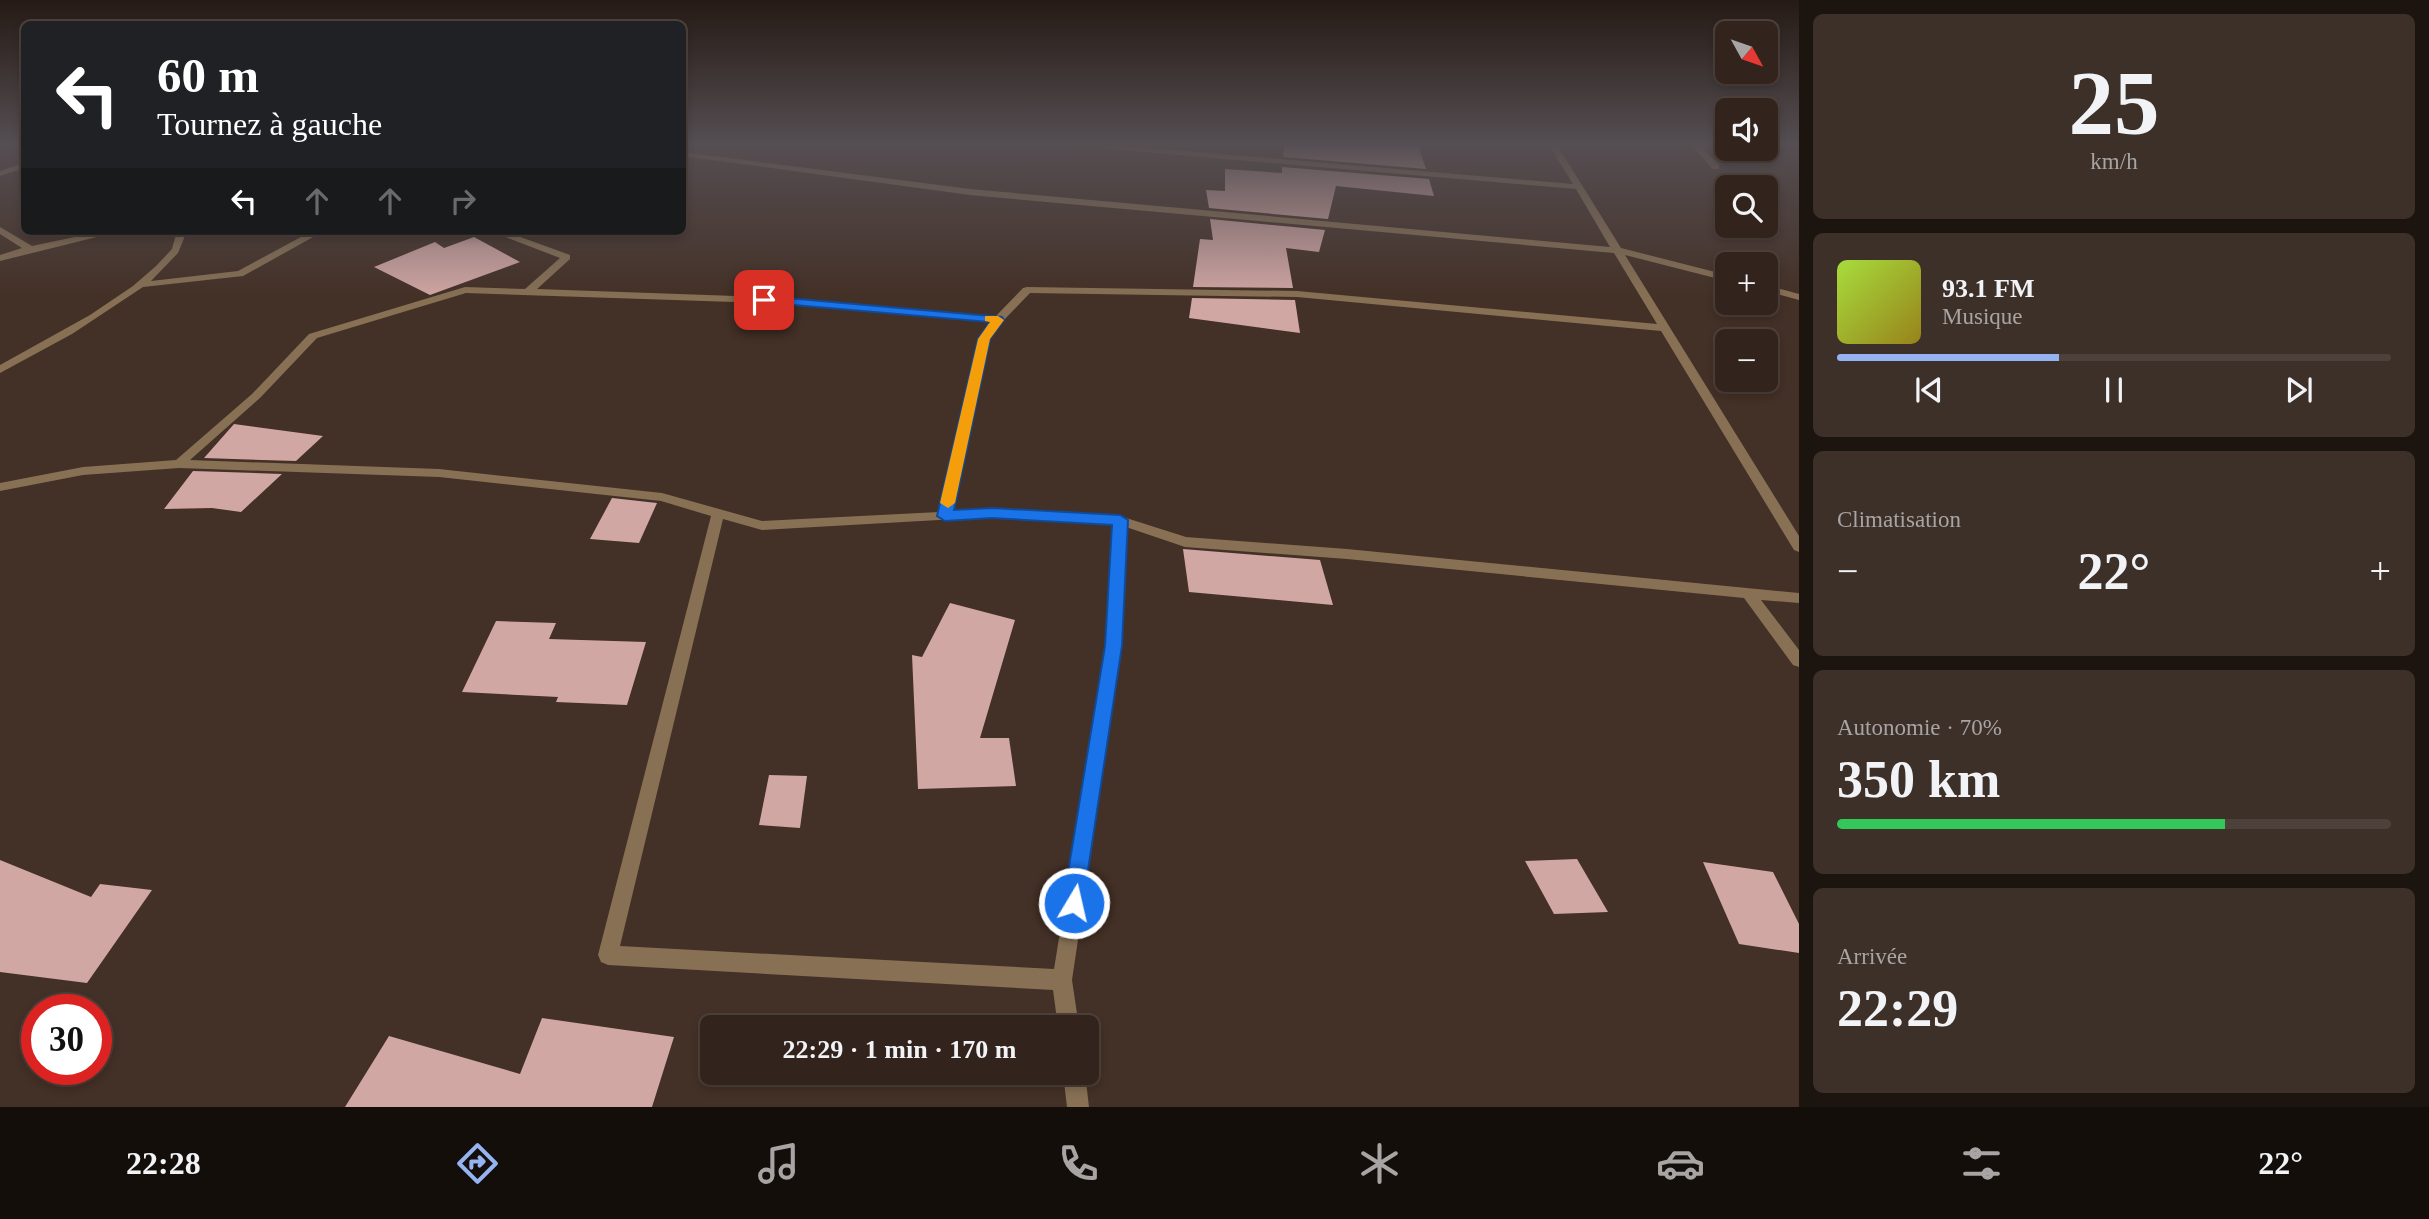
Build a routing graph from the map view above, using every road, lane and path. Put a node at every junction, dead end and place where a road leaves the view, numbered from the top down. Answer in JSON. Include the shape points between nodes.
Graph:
{"nodes":[{"id":1,"x":1022,"y":197,"type":"edge"},
{"id":2,"x":1584,"y":197,"type":"edge"},
{"id":3,"x":0,"y":230,"type":"edge"},
{"id":4,"x":97,"y":235,"type":"edge"},
{"id":5,"x":181,"y":235,"type":"edge"},
{"id":6,"x":312,"y":235,"type":"edge"},
{"id":7,"x":506,"y":235,"type":"edge"},
{"id":8,"x":30,"y":249,"type":"junction"},
{"id":9,"x":1617,"y":250,"type":"junction"},
{"id":10,"x":0,"y":258,"type":"edge"},
{"id":11,"x":1715,"y":275,"type":"edge"},
{"id":12,"x":137,"y":285,"type":"junction"},
{"id":13,"x":1778,"y":291,"type":"edge"},
{"id":14,"x":528,"y":292,"type":"junction"},
{"id":15,"x":1799,"y":297,"type":"edge"},
{"id":16,"x":998,"y":320,"type":"junction"},
{"id":17,"x":1665,"y":328,"type":"junction"},
{"id":18,"x":0,"y":370,"type":"edge"},
{"id":19,"x":179,"y":464,"type":"junction"},
{"id":20,"x":0,"y":487,"type":"edge"},
{"id":21,"x":718,"y":513,"type":"junction"},
{"id":22,"x":945,"y":516,"type":"junction"},
{"id":23,"x":1120,"y":520,"type":"junction"},
{"id":24,"x":1799,"y":547,"type":"edge"},
{"id":25,"x":1749,"y":594,"type":"junction"},
{"id":26,"x":1799,"y":598,"type":"edge"},
{"id":27,"x":1799,"y":660,"type":"edge"},
{"id":28,"x":1062,"y":980,"type":"junction"},
{"id":29,"x":1066,"y":1015,"type":"edge"},
{"id":30,"x":1075,"y":1085,"type":"edge"},
{"id":31,"x":1078,"y":1107,"type":"edge"}],
"edges":[{"from":1,"to":9,"type":"street"},
{"from":2,"to":9,"type":"street"},
{"from":3,"to":8,"type":"street"},
{"from":4,"to":8,"type":"street"},
{"from":5,"to":12,"type":"street","via":[[177,250]]},
{"from":6,"to":12,"type":"street","via":[[240,274]]},
{"from":7,"to":14,"type":"street","via":[[567,257]]},
{"from":8,"to":10,"type":"street"},
{"from":9,"to":11,"type":"street"},
{"from":9,"to":17,"type":"street"},
{"from":12,"to":18,"type":"street","via":[[75,329]]},
{"from":13,"to":15,"type":"street"},
{"from":14,"to":16,"type":"street","via":[[790,301]]},
{"from":14,"to":19,"type":"street","via":[[465,290],[313,336],[256,396]]},
{"from":16,"to":17,"type":"street","via":[[1027,290],[1297,294]]},
{"from":16,"to":22,"type":"street","via":[[984,339]]},
{"from":17,"to":24,"type":"street"},
{"from":19,"to":20,"type":"street","via":[[83,471]]},
{"from":19,"to":21,"type":"street","via":[[439,473],[662,497]]},
{"from":21,"to":22,"type":"street","via":[[762,526]]},
{"from":21,"to":28,"type":"street","via":[[608,955]]},
{"from":22,"to":23,"type":"street","via":[[992,513]]},
{"from":23,"to":25,"type":"street","via":[[1185,542]]},
{"from":23,"to":28,"type":"street","via":[[1114,646]]},
{"from":25,"to":26,"type":"street"},
{"from":25,"to":27,"type":"street"},
{"from":28,"to":29,"type":"street"},
{"from":30,"to":31,"type":"street"}]}
